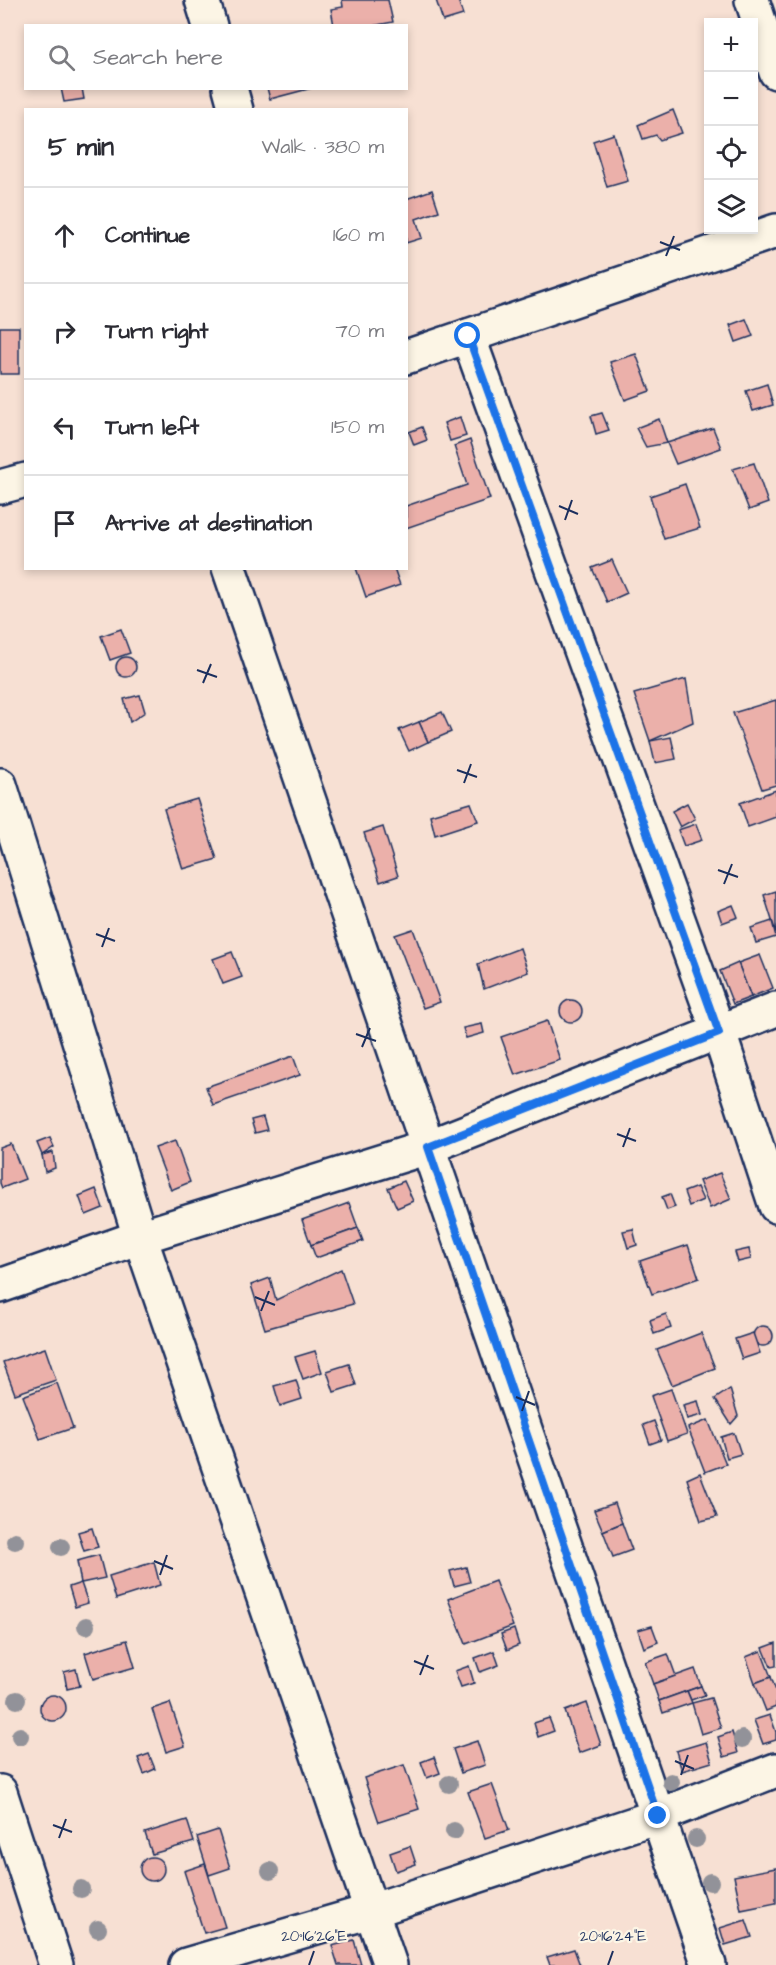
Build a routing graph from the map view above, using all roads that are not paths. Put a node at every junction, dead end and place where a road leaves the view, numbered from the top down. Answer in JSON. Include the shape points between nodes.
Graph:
{"nodes":[{"id":1,"x":202,"y":0,"type":"edge"},
{"id":2,"x":752,"y":0,"type":"edge"},
{"id":3,"x":209,"y":24,"type":"edge"},
{"id":4,"x":776,"y":72,"type":"edge"},
{"id":5,"x":231,"y":90,"type":"edge"},
{"id":6,"x":235,"y":108,"type":"edge"},
{"id":7,"x":776,"y":231,"type":"edge"},
{"id":8,"x":468,"y":336,"type":"junction"},
{"id":9,"x":408,"y":356,"type":"edge"},
{"id":10,"x":24,"y":481,"type":"edge"},
{"id":11,"x":0,"y":487,"type":"edge"},
{"id":12,"x":230,"y":570,"type":"edge"},
{"id":13,"x":0,"y":785,"type":"edge"},
{"id":14,"x":776,"y":1009,"type":"edge"},
{"id":15,"x":719,"y":1033,"type":"junction"},
{"id":16,"x":428,"y":1147,"type":"junction"},
{"id":17,"x":776,"y":1206,"type":"edge"},
{"id":18,"x":140,"y":1237,"type":"junction"},
{"id":19,"x":0,"y":1286,"type":"edge"},
{"id":20,"x":776,"y":1770,"type":"edge"},
{"id":21,"x":0,"y":1792,"type":"edge"},
{"id":22,"x":658,"y":1816,"type":"junction"},
{"id":23,"x":371,"y":1911,"type":"junction"},
{"id":24,"x":56,"y":1965,"type":"edge"},
{"id":25,"x":186,"y":1965,"type":"edge"},
{"id":26,"x":390,"y":1965,"type":"edge"},
{"id":27,"x":709,"y":1965,"type":"edge"}],
"edges":[{"from":1,"to":3,"type":"street"},
{"from":2,"to":4,"type":"street"},
{"from":5,"to":6,"type":"street"},
{"from":7,"to":8,"type":"street"},
{"from":8,"to":9,"type":"street"},
{"from":8,"to":15,"type":"street"},
{"from":10,"to":11,"type":"street"},
{"from":12,"to":16,"type":"street"},
{"from":13,"to":18,"type":"street"},
{"from":14,"to":15,"type":"street"},
{"from":15,"to":16,"type":"street"},
{"from":15,"to":17,"type":"street"},
{"from":16,"to":18,"type":"street"},
{"from":16,"to":22,"type":"street"},
{"from":18,"to":19,"type":"street"},
{"from":18,"to":23,"type":"street"},
{"from":20,"to":22,"type":"street"},
{"from":21,"to":24,"type":"street"},
{"from":22,"to":23,"type":"street"},
{"from":22,"to":27,"type":"street"},
{"from":23,"to":25,"type":"street"},
{"from":23,"to":26,"type":"street"}]}
